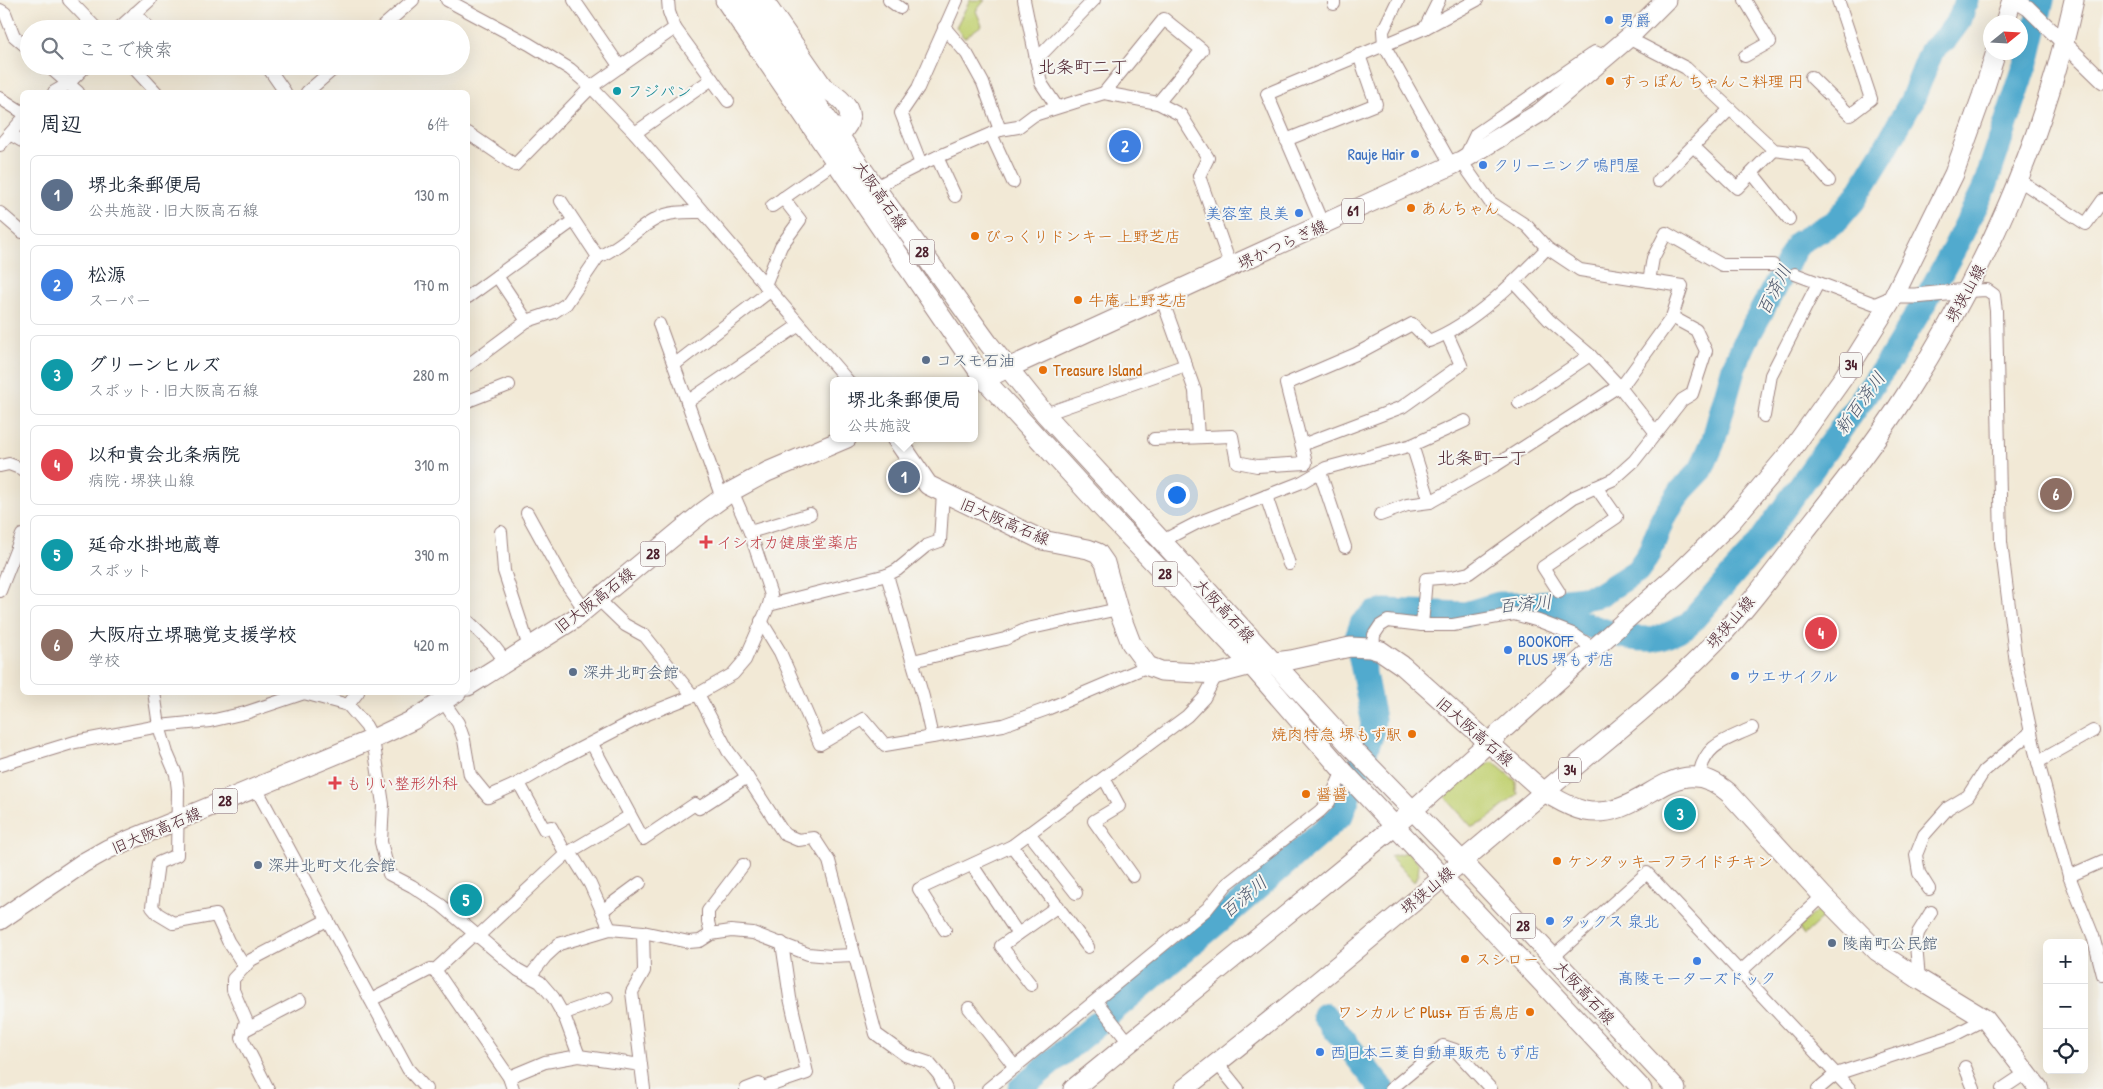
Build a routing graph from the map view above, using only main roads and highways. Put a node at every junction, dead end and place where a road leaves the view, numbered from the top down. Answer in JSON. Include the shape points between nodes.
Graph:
{"nodes":[{"id":1,"x":711,"y":0,"type":"edge"},
{"id":2,"x":725,"y":0,"type":"edge"},
{"id":3,"x":744,"y":0,"type":"edge"},
{"id":4,"x":764,"y":0,"type":"edge"},
{"id":5,"x":2074,"y":0,"type":"edge"},
{"id":6,"x":1661,"y":2,"type":"edge"},
{"id":7,"x":2018,"y":3,"type":"edge"},
{"id":8,"x":2010,"y":15,"type":"edge"},
{"id":9,"x":1993,"y":60,"type":"edge"},
{"id":10,"x":776,"y":76,"type":"junction"},
{"id":11,"x":839,"y":135,"type":"junction"},
{"id":12,"x":1007,"y":368,"type":"junction"},
{"id":13,"x":976,"y":377,"type":"edge"},
{"id":14,"x":979,"y":381,"type":"edge"},
{"id":15,"x":838,"y":442,"type":"edge"},
{"id":16,"x":899,"y":442,"type":"edge"},
{"id":17,"x":1274,"y":663,"type":"junction"},
{"id":18,"x":1251,"y":665,"type":"junction"},
{"id":19,"x":470,"y":685,"type":"edge"},
{"id":20,"x":450,"y":697,"type":"edge"},
{"id":21,"x":1488,"y":743,"type":"junction"},
{"id":22,"x":1544,"y":792,"type":"junction"},
{"id":23,"x":1413,"y":810,"type":"junction"},
{"id":24,"x":1395,"y":826,"type":"junction"},
{"id":25,"x":1462,"y":861,"type":"junction"},
{"id":26,"x":1444,"y":876,"type":"junction"},
{"id":27,"x":0,"y":920,"type":"edge"},
{"id":28,"x":1073,"y":1089,"type":"edge"},
{"id":29,"x":1184,"y":1089,"type":"edge"},
{"id":30,"x":1642,"y":1089,"type":"edge"},
{"id":31,"x":1676,"y":1089,"type":"edge"},
{"id":32,"x":2039,"y":1089,"type":"edge"}],
"edges":[{"from":1,"to":10,"type":"main road","via":[[755,64]]},
{"from":2,"to":10,"type":"main road","name":"大阪高石線","number":"28"},
{"from":3,"to":11,"type":"main road","name":"大阪高石線","number":"28"},
{"from":4,"to":11,"type":"main road","via":[[824,88],[836,94],[846,105],[850,118],[848,127]]},
{"from":5,"to":22,"type":"main road","name":"堺狭山線","number":"34","via":[[2064,44],[2019,180],[1967,291],[1898,405],[1833,496],[1715,642]]},
{"from":6,"to":12,"type":"main road","name":"堺かつらぎ線","number":"61","via":[[1628,38],[1540,112],[1459,162]]},
{"from":7,"to":8,"type":"main road"},
{"from":9,"to":21,"type":"main road","number":"34","via":[[1954,174],[1894,296],[1843,378],[1791,451],[1731,522],[1681,571]]},
{"from":10,"to":13,"type":"main road","name":"大阪高石線","number":"28"},
{"from":11,"to":12,"type":"main road","name":"大阪高石線","number":"28"},
{"from":12,"to":14,"type":"main road","name":"堺かつらぎ線","number":"61"},
{"from":12,"to":17,"type":"main road","name":"大阪高石線","number":"28","via":[[1045,414]]},
{"from":14,"to":18,"type":"main road","name":"大阪高石線","number":"28"},
{"from":15,"to":19,"type":"main road","name":"旧大阪高石線","number":"28","via":[[768,472],[727,495],[592,605]]},
{"from":16,"to":18,"type":"main road","name":"旧大阪高石線","via":[[928,485],[1042,540],[1098,554],[1105,563],[1131,643],[1148,666],[1162,671],[1217,674]]},
{"from":17,"to":18,"type":"main road","name":"旧大阪高石線"},
{"from":17,"to":21,"type":"main road","name":"旧大阪高石線","via":[[1350,647],[1381,651],[1403,666]]},
{"from":17,"to":23,"type":"main road","name":"大阪高石線","number":"28"},
{"from":18,"to":24,"type":"main road","name":"大阪高石線","number":"28"},
{"from":20,"to":27,"type":"main road","name":"旧大阪高石線","number":"28","via":[[373,739],[108,849]]},
{"from":21,"to":22,"type":"main road","name":"旧大阪高石線"},
{"from":21,"to":23,"type":"main road","number":"34"},
{"from":22,"to":25,"type":"main road","name":"堺狭山線","number":"34"},
{"from":22,"to":32,"type":"main road","name":"旧大阪高石線","via":[[1586,812],[1608,811],[1638,801],[1682,777],[1699,776],[1718,783],[1877,951],[1985,1019]]},
{"from":23,"to":24,"type":"main road","number":"34"},
{"from":23,"to":25,"type":"main road","name":"大阪高石線","number":"28"},
{"from":24,"to":26,"type":"main road","name":"大阪高石線","number":"28"},
{"from":24,"to":28,"type":"main road","number":"34"},
{"from":25,"to":26,"type":"main road","name":"堺狭山線","number":"34"},
{"from":25,"to":31,"type":"main road","name":"大阪高石線","number":"28"},
{"from":26,"to":29,"type":"main road","name":"堺狭山線","number":"34"},
{"from":26,"to":30,"type":"main road","name":"大阪高石線","number":"28"}]}
